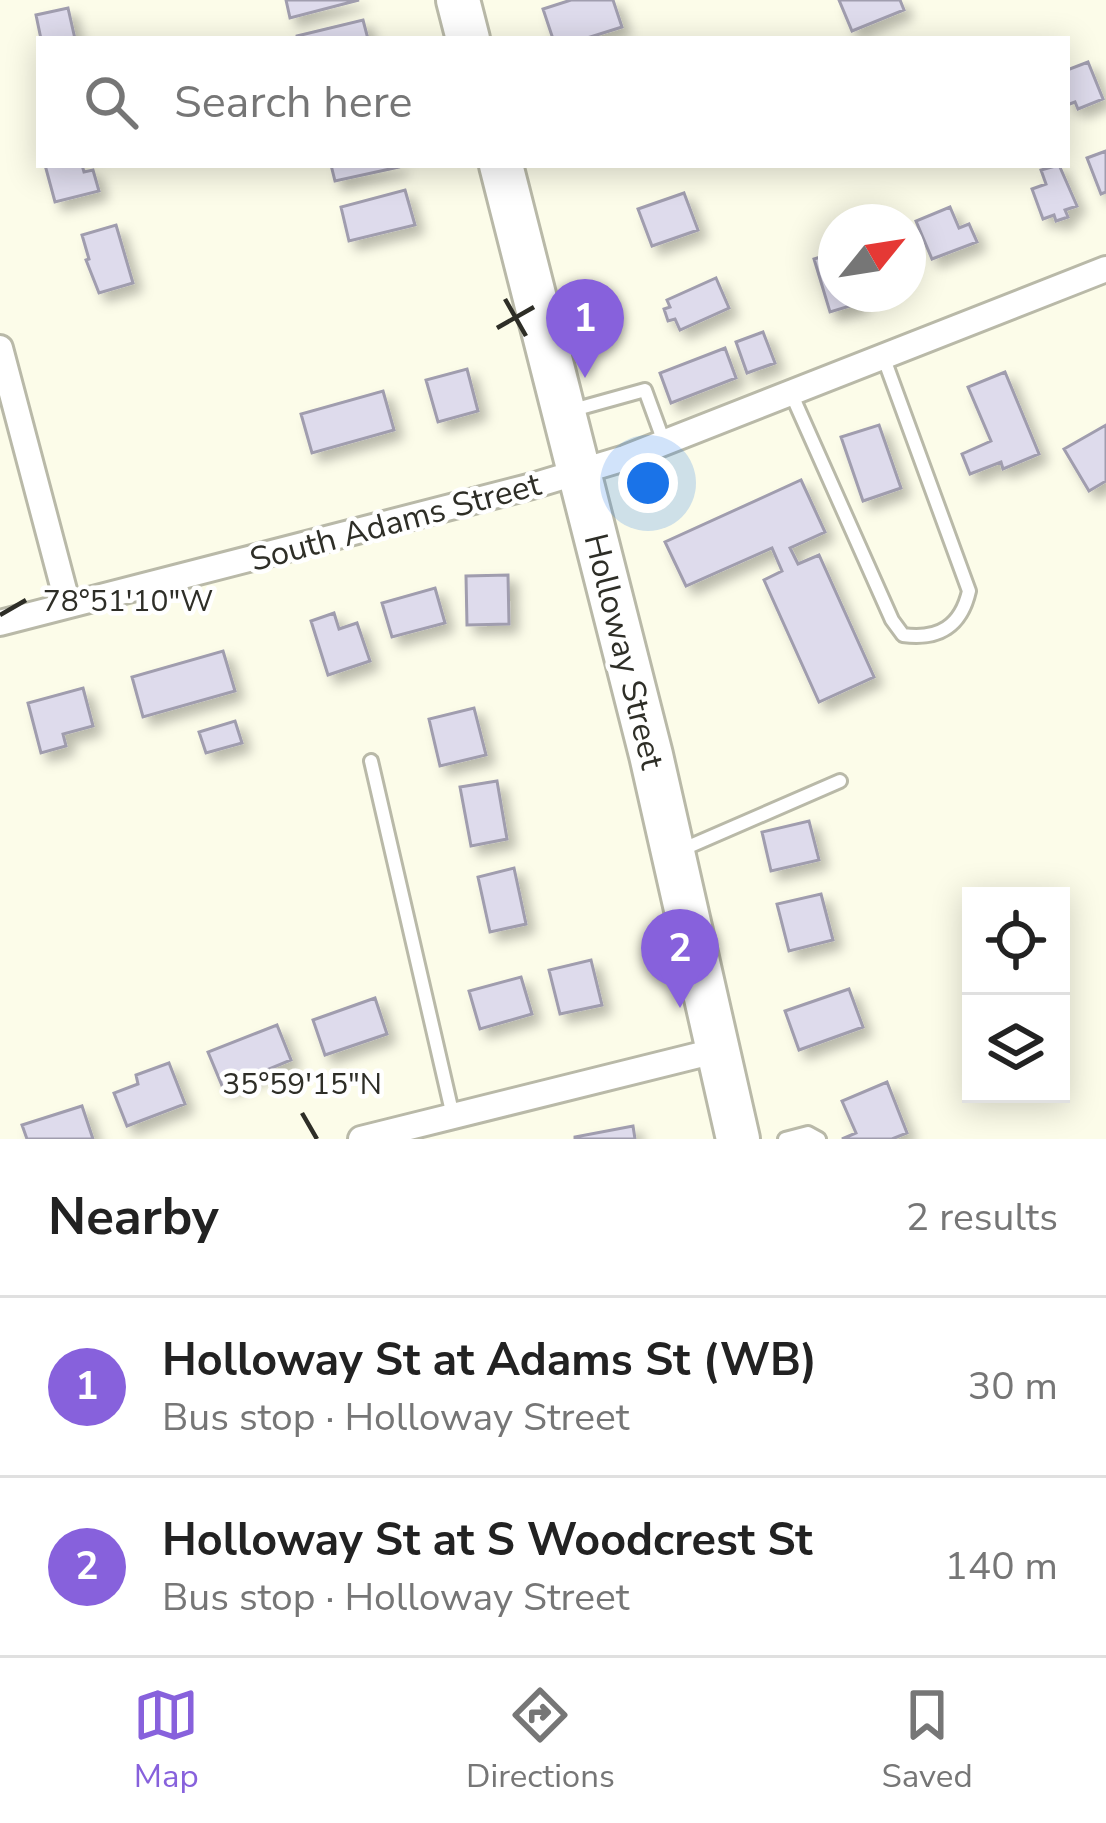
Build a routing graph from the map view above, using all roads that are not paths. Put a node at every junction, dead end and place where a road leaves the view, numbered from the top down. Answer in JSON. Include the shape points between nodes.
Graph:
{"nodes":[{"id":1,"x":458,"y":0,"type":"edge"},
{"id":2,"x":467,"y":36,"type":"edge"},
{"id":3,"x":502,"y":168,"type":"edge"},
{"id":4,"x":1106,"y":269,"type":"edge"},
{"id":5,"x":0,"y":348,"type":"edge"},
{"id":6,"x":883,"y":356,"type":"junction"},
{"id":7,"x":790,"y":392,"type":"junction"},
{"id":8,"x":566,"y":412,"type":"junction"},
{"id":9,"x":664,"y":442,"type":"junction"},
{"id":10,"x":580,"y":471,"type":"junction"},
{"id":11,"x":68,"y":605,"type":"junction"},
{"id":12,"x":0,"y":623,"type":"edge"},
{"id":13,"x":371,"y":761,"type":"dead end"},
{"id":14,"x":840,"y":781,"type":"dead end"},
{"id":15,"x":675,"y":854,"type":"junction"},
{"id":16,"x":719,"y":1050,"type":"junction"},
{"id":17,"x":453,"y":1117,"type":"junction"},
{"id":18,"x":361,"y":1139,"type":"edge"},
{"id":19,"x":738,"y":1139,"type":"edge"},
{"id":20,"x":785,"y":1139,"type":"edge"},
{"id":21,"x":819,"y":1139,"type":"edge"}],
"edges":[{"from":1,"to":2,"type":"highway"},
{"from":3,"to":8,"type":"highway","name":"Holloway Street"},
{"from":4,"to":6,"type":"street","name":"South Adams Street"},
{"from":5,"to":11,"type":"street"},
{"from":6,"to":7,"type":"street","name":"South Adams Street"},
{"from":6,"to":7,"type":"lane","via":[[969,591],[963,615],[937,633],[903,634],[892,620]]},
{"from":7,"to":9,"type":"street","name":"South Adams Street"},
{"from":8,"to":9,"type":"lane","via":[[645,390]]},
{"from":8,"to":10,"type":"highway","name":"Holloway Street"},
{"from":9,"to":10,"type":"street","name":"South Adams Street"},
{"from":10,"to":11,"type":"street","name":"South Adams Street"},
{"from":10,"to":15,"type":"highway","name":"Holloway Street"},
{"from":11,"to":12,"type":"street","name":"South Adams Street"},
{"from":13,"to":17,"type":"lane"},
{"from":14,"to":15,"type":"lane"},
{"from":15,"to":16,"type":"highway","name":"Holloway Street"},
{"from":16,"to":17,"type":"street"},
{"from":16,"to":19,"type":"highway","name":"Holloway Street"},
{"from":17,"to":18,"type":"street"},
{"from":20,"to":21,"type":"lane"}]}
